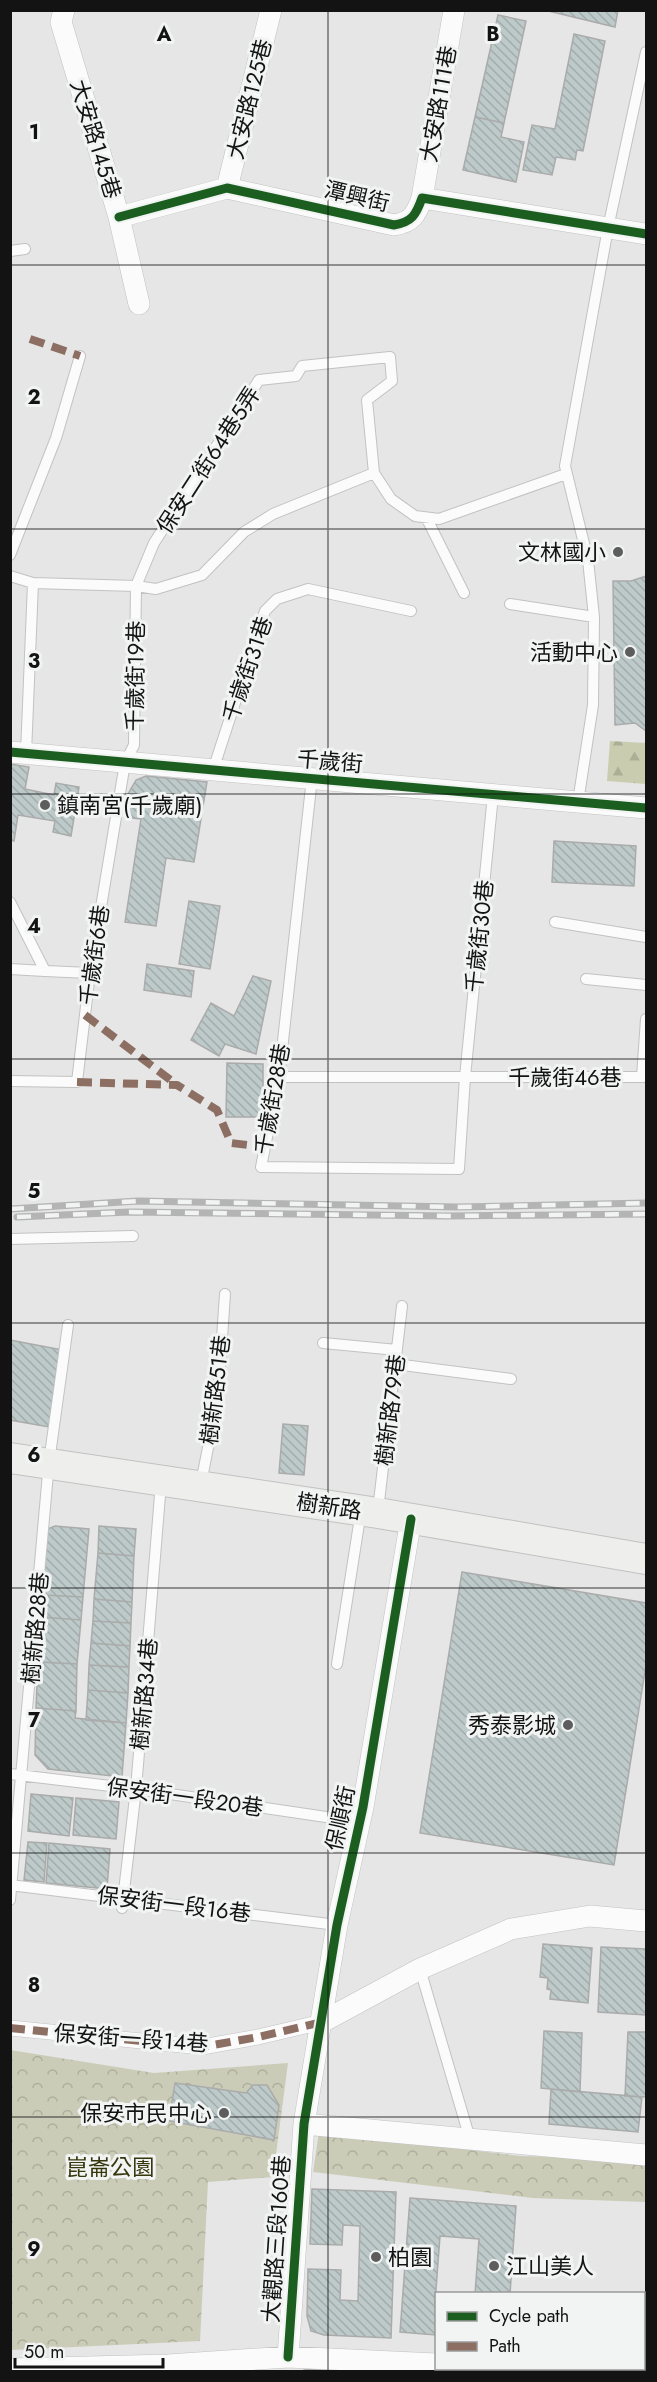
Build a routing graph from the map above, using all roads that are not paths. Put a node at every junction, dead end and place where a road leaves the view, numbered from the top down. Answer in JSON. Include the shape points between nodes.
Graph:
{"nodes":[{"id":1,"x":64,"y":10,"type":"edge"},
{"id":2,"x":271,"y":10,"type":"edge"},
{"id":3,"x":454,"y":10,"type":"edge"},
{"id":4,"x":646,"y":52,"type":"edge"},
{"id":5,"x":227,"y":188,"type":"junction"},
{"id":6,"x":422,"y":198,"type":"junction"},
{"id":7,"x":119,"y":217,"type":"junction"},
{"id":8,"x":608,"y":228,"type":"junction"},
{"id":9,"x":646,"y":234,"type":"edge"},
{"id":10,"x":25,"y":249,"type":"dead end"},
{"id":11,"x":10,"y":251,"type":"edge"},
{"id":12,"x":139,"y":304,"type":"dead end"},
{"id":13,"x":80,"y":356,"type":"dead end"},
{"id":14,"x":374,"y":473,"type":"junction"},
{"id":15,"x":566,"y":474,"type":"junction"},
{"id":16,"x":427,"y":519,"type":"junction"},
{"id":17,"x":10,"y":555,"type":"edge"},
{"id":18,"x":10,"y":576,"type":"edge"},
{"id":19,"x":33,"y":584,"type":"junction"},
{"id":20,"x":136,"y":586,"type":"junction"},
{"id":21,"x":464,"y":593,"type":"dead end"},
{"id":22,"x":510,"y":604,"type":"dead end"},
{"id":23,"x":411,"y":610,"type":"dead end"},
{"id":24,"x":594,"y":617,"type":"junction"},
{"id":25,"x":19,"y":752,"type":"edge"},
{"id":26,"x":125,"y":763,"type":"junction"},
{"id":27,"x":213,"y":770,"type":"junction"},
{"id":28,"x":312,"y":778,"type":"junction"},
{"id":29,"x":493,"y":795,"type":"junction"},
{"id":30,"x":578,"y":802,"type":"junction"},
{"id":31,"x":646,"y":808,"type":"edge"},
{"id":32,"x":10,"y":902,"type":"edge"},
{"id":33,"x":555,"y":922,"type":"dead end"},
{"id":34,"x":646,"y":938,"type":"edge"},
{"id":35,"x":10,"y":969,"type":"edge"},
{"id":36,"x":45,"y":971,"type":"junction"},
{"id":37,"x":90,"y":973,"type":"junction"},
{"id":38,"x":586,"y":979,"type":"dead end"},
{"id":39,"x":646,"y":986,"type":"edge"},
{"id":40,"x":646,"y":1018,"type":"edge"},
{"id":41,"x":279,"y":1077,"type":"junction"},
{"id":42,"x":465,"y":1077,"type":"junction"},
{"id":43,"x":644,"y":1077,"type":"edge"},
{"id":44,"x":10,"y":1081,"type":"edge"},
{"id":45,"x":133,"y":1236,"type":"dead end"},
{"id":46,"x":10,"y":1239,"type":"edge"},
{"id":47,"x":225,"y":1294,"type":"dead end"},
{"id":48,"x":402,"y":1306,"type":"dead end"},
{"id":49,"x":68,"y":1325,"type":"dead end"},
{"id":50,"x":323,"y":1343,"type":"dead end"},
{"id":51,"x":397,"y":1350,"type":"junction"},
{"id":52,"x":395,"y":1364,"type":"junction"},
{"id":53,"x":511,"y":1380,"type":"dead end"},
{"id":54,"x":10,"y":1458,"type":"edge"},
{"id":55,"x":49,"y":1462,"type":"junction"},
{"id":56,"x":162,"y":1480,"type":"junction"},
{"id":57,"x":201,"y":1486,"type":"junction"},
{"id":58,"x":370,"y":1512,"type":"junction"},
{"id":59,"x":411,"y":1519,"type":"junction"},
{"id":60,"x":646,"y":1559,"type":"edge"},
{"id":61,"x":337,"y":1664,"type":"dead end"},
{"id":62,"x":16,"y":1775,"type":"edge"},
{"id":63,"x":136,"y":1789,"type":"junction"},
{"id":64,"x":360,"y":1822,"type":"junction"},
{"id":65,"x":11,"y":1885,"type":"edge"},
{"id":66,"x":10,"y":1900,"type":"edge"},
{"id":67,"x":123,"y":1903,"type":"junction"},
{"id":68,"x":646,"y":1921,"type":"edge"},
{"id":69,"x":337,"y":1924,"type":"junction"},
{"id":70,"x":420,"y":1970,"type":"junction"},
{"id":71,"x":322,"y":2022,"type":"junction"},
{"id":72,"x":10,"y":2028,"type":"edge"},
{"id":73,"x":304,"y":2124,"type":"junction"},
{"id":74,"x":470,"y":2139,"type":"junction"},
{"id":75,"x":646,"y":2155,"type":"edge"},
{"id":76,"x":289,"y":2364,"type":"edge"},
{"id":77,"x":435,"y":2364,"type":"edge"},
{"id":78,"x":167,"y":2368,"type":"edge"},
{"id":79,"x":10,"y":2369,"type":"edge"}],
"edges":[{"from":1,"to":7,"type":"street","name":"大安路145巷","via":[[62,22]]},
{"from":2,"to":5,"type":"street","name":"大安路125巷"},
{"from":3,"to":6,"type":"street","name":"大安路111巷"},
{"from":4,"to":8,"type":"lane"},
{"from":5,"to":6,"type":"street","name":"潭興街","via":[[394,225],[407,223],[416,214]]},
{"from":5,"to":7,"type":"street","name":"潭興街"},
{"from":6,"to":8,"type":"street","name":"潭興街"},
{"from":7,"to":12,"type":"street","name":"大安路145巷"},
{"from":8,"to":9,"type":"street","name":"潭興街"},
{"from":8,"to":15,"type":"lane"},
{"from":10,"to":11,"type":"lane"},
{"from":13,"to":17,"type":"lane","via":[[56,438]]},
{"from":14,"to":16,"type":"lane","via":[[392,499],[415,516]]},
{"from":14,"to":20,"type":"lane","via":[[273,514],[244,532],[202,575],[156,589]]},
{"from":14,"to":20,"type":"lane","name":"保安二街64巷5弄","via":[[367,400],[392,381],[390,357],[302,366],[296,376],[259,380],[154,543]]},
{"from":15,"to":16,"type":"lane","via":[[439,519]]},
{"from":15,"to":24,"type":"lane","via":[[588,560]]},
{"from":16,"to":21,"type":"lane"},
{"from":18,"to":19,"type":"lane"},
{"from":19,"to":20,"type":"lane"},
{"from":19,"to":25,"type":"lane"},
{"from":20,"to":26,"type":"lane","name":"千歲街19巷","via":[[134,745]]},
{"from":22,"to":24,"type":"lane"},
{"from":23,"to":27,"type":"lane","name":"千歲街31巷","via":[[308,589],[277,599],[265,611]]},
{"from":24,"to":30,"type":"lane","via":[[593,705]]},
{"from":25,"to":26,"type":"street","name":"千歲街"},
{"from":26,"to":27,"type":"street","name":"千歲街"},
{"from":26,"to":37,"type":"lane","name":"千歲街6巷"},
{"from":27,"to":28,"type":"street","name":"千歲街"},
{"from":28,"to":29,"type":"street","name":"千歲街"},
{"from":28,"to":41,"type":"lane","name":"千歲街28巷"},
{"from":29,"to":30,"type":"street","name":"千歲街"},
{"from":29,"to":42,"type":"lane","name":"千歲街30巷"},
{"from":30,"to":31,"type":"street","name":"千歲街"},
{"from":32,"to":36,"type":"lane"},
{"from":33,"to":34,"type":"lane"},
{"from":35,"to":36,"type":"lane"},
{"from":36,"to":37,"type":"lane"},
{"from":37,"to":44,"type":"lane","name":"千歲街6巷","via":[[77,1082]]},
{"from":38,"to":39,"type":"lane"},
{"from":40,"to":43,"type":"lane","name":"千歲街46巷"},
{"from":41,"to":42,"type":"lane","name":"千歲街46巷"},
{"from":41,"to":42,"type":"lane","name":"千歲街28巷","via":[[261,1167],[447,1169],[459,1169]]},
{"from":42,"to":43,"type":"lane","name":"千歲街46巷"},
{"from":45,"to":46,"type":"lane"},
{"from":47,"to":57,"type":"lane","name":"樹新路51巷","via":[[218,1397]]},
{"from":48,"to":51,"type":"lane","name":"樹新路79巷"},
{"from":49,"to":55,"type":"lane","name":"樹新路28巷"},
{"from":50,"to":51,"type":"lane"},
{"from":51,"to":52,"type":"lane","name":"樹新路79巷"},
{"from":52,"to":53,"type":"lane"},
{"from":52,"to":58,"type":"lane","name":"樹新路79巷"},
{"from":54,"to":55,"type":"main road","name":"樹新路"},
{"from":55,"to":56,"type":"main road","name":"樹新路"},
{"from":55,"to":62,"type":"lane","name":"樹新路28巷"},
{"from":56,"to":57,"type":"main road","name":"樹新路"},
{"from":56,"to":63,"type":"lane","name":"樹新路34巷"},
{"from":57,"to":58,"type":"main road","name":"樹新路"},
{"from":58,"to":59,"type":"main road","name":"樹新路"},
{"from":58,"to":61,"type":"lane","name":"樹新路79巷"},
{"from":59,"to":60,"type":"main road","name":"樹新路"},
{"from":59,"to":64,"type":"street","name":"保順街"},
{"from":62,"to":63,"type":"lane","name":"保安街一段20巷"},
{"from":62,"to":65,"type":"lane","name":"樹新路28巷"},
{"from":63,"to":64,"type":"lane","name":"保安街一段20巷"},
{"from":63,"to":67,"type":"lane","name":"樹新路34巷"},
{"from":64,"to":69,"type":"street","name":"保順街"},
{"from":65,"to":66,"type":"lane","name":"樹新路28巷"},
{"from":65,"to":67,"type":"lane","name":"保安街一段16巷"},
{"from":67,"to":69,"type":"lane","name":"保安街一段16巷"},
{"from":68,"to":70,"type":"street","via":[[590,1916],[512,1929]]},
{"from":69,"to":71,"type":"street","name":"保順街"},
{"from":70,"to":71,"type":"street"},
{"from":70,"to":74,"type":"lane"},
{"from":71,"to":72,"type":"street","name":"保安街一段14巷","via":[[202,2047]]},
{"from":71,"to":73,"type":"street","name":"保順街"},
{"from":73,"to":74,"type":"street"},
{"from":73,"to":76,"type":"street","name":"大觀路三段160巷"},
{"from":74,"to":75,"type":"street"},
{"from":76,"to":77,"type":"street"},
{"from":76,"to":78,"type":"street"},
{"from":78,"to":79,"type":"street"}]}
